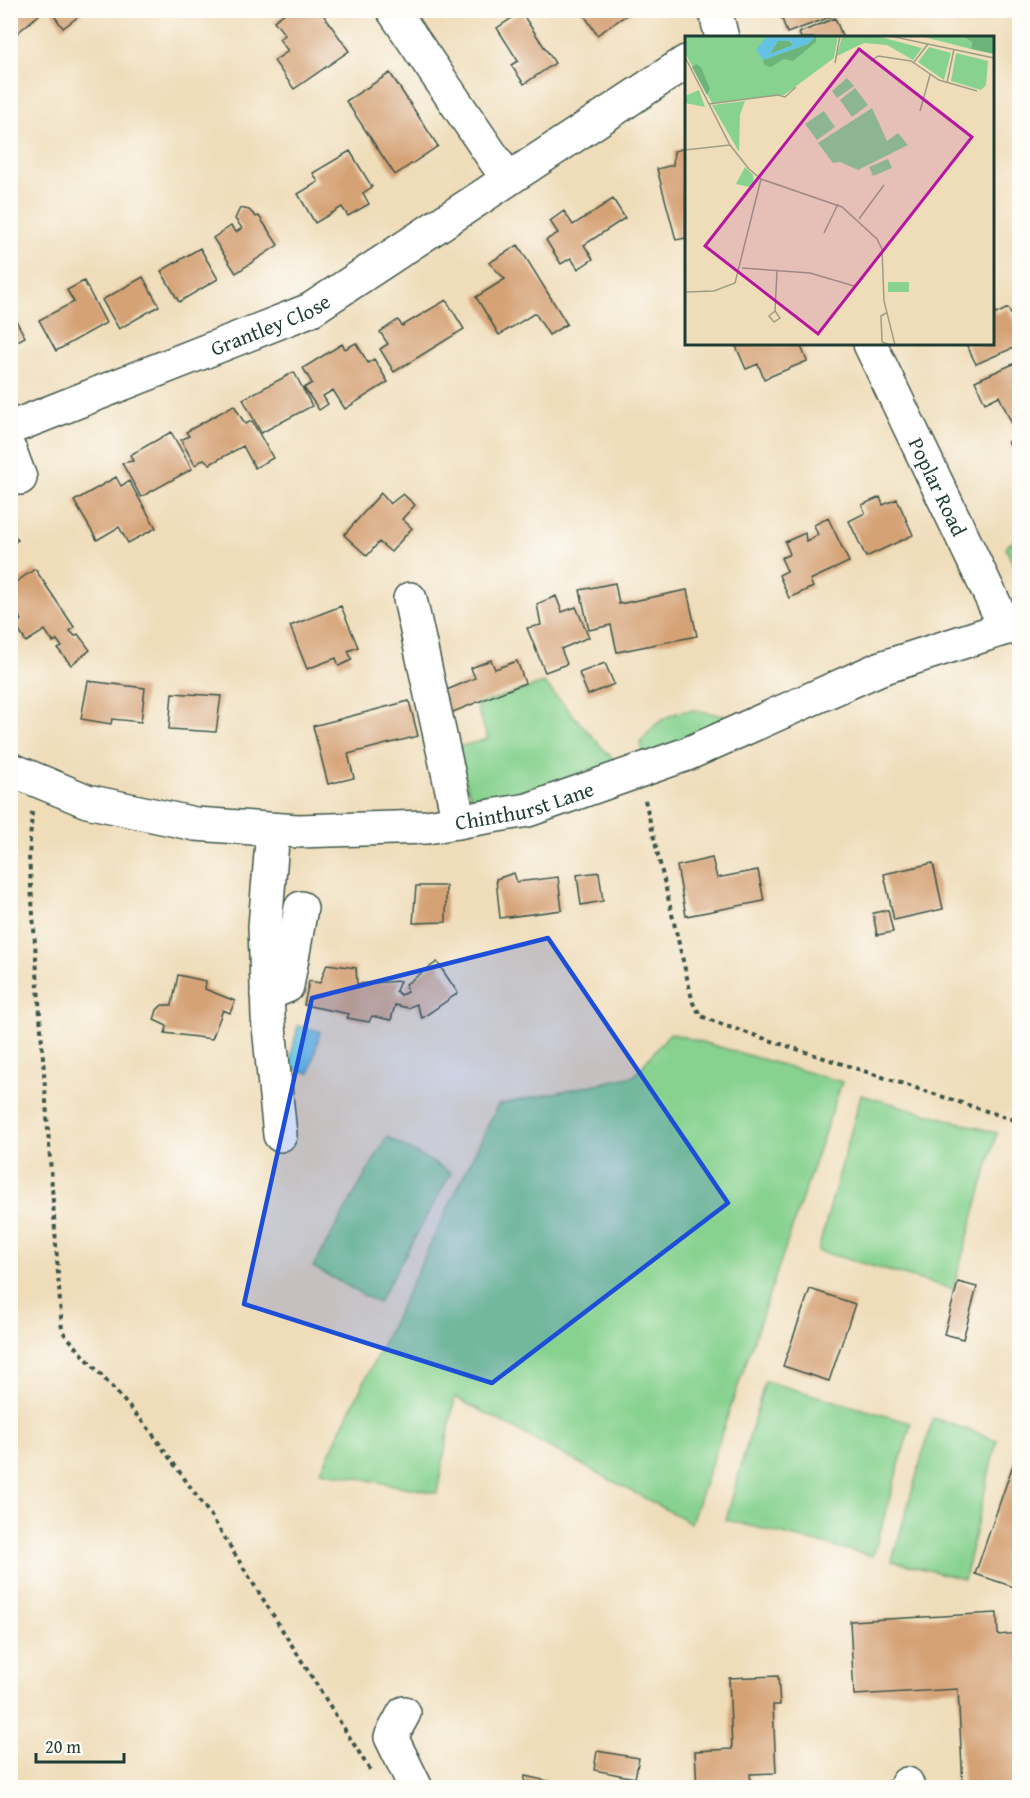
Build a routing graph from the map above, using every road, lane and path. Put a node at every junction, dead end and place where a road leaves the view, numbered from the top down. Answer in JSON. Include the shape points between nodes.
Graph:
{"nodes":[{"id":1,"x":393,"y":10,"type":"edge"},
{"id":2,"x":716,"y":10,"type":"edge"},
{"id":3,"x":722,"y":36,"type":"edge"},
{"id":4,"x":685,"y":63,"type":"edge"},
{"id":5,"x":507,"y":178,"type":"junction"},
{"id":6,"x":871,"y":345,"type":"edge"},
{"id":7,"x":10,"y":428,"type":"edge"},
{"id":8,"x":410,"y":599,"type":"dead end"},
{"id":9,"x":1013,"y":628,"type":"edge"},
{"id":10,"x":11,"y":769,"type":"edge"},
{"id":11,"x":638,"y":771,"type":"junction"},
{"id":12,"x":459,"y":822,"type":"junction"},
{"id":13,"x":273,"y":830,"type":"junction"},
{"id":14,"x":301,"y":908,"type":"dead end"},
{"id":15,"x":267,"y":994,"type":"junction"},
{"id":16,"x":1020,"y":1122,"type":"edge"},
{"id":17,"x":280,"y":1136,"type":"dead end"},
{"id":18,"x":404,"y":1713,"type":"dead end"},
{"id":19,"x":373,"y":1774,"type":"dead end"},
{"id":20,"x":416,"y":1788,"type":"edge"}],
"edges":[{"from":1,"to":5,"type":"street"},
{"from":2,"to":3,"type":"street"},
{"from":4,"to":5,"type":"street","name":"Grantley Close"},
{"from":5,"to":7,"type":"street","name":"Grantley Close","via":[[310,310]]},
{"from":6,"to":9,"type":"street","name":"Poplar Road"},
{"from":8,"to":12,"type":"street"},
{"from":9,"to":11,"type":"street","name":"Chinthurst Lane","via":[[881,668],[687,754]]},
{"from":10,"to":13,"type":"street","name":"Chinthurst Lane","via":[[87,801],[195,824]]},
{"from":10,"to":19,"type":"path","via":[[33,805],[29,857],[62,1331],[150,1429],[204,1506]]},
{"from":11,"to":12,"type":"street","name":"Chinthurst Lane","via":[[528,810]]},
{"from":11,"to":16,"type":"path","via":[[693,1004],[701,1016]]},
{"from":12,"to":13,"type":"street","name":"Chinthurst Lane","via":[[427,827]]},
{"from":13,"to":15,"type":"street","via":[[265,926]]},
{"from":14,"to":15,"type":"street","via":[[286,986]]},
{"from":15,"to":17,"type":"street"},
{"from":18,"to":20,"type":"street","via":[[391,1737]]}]}
